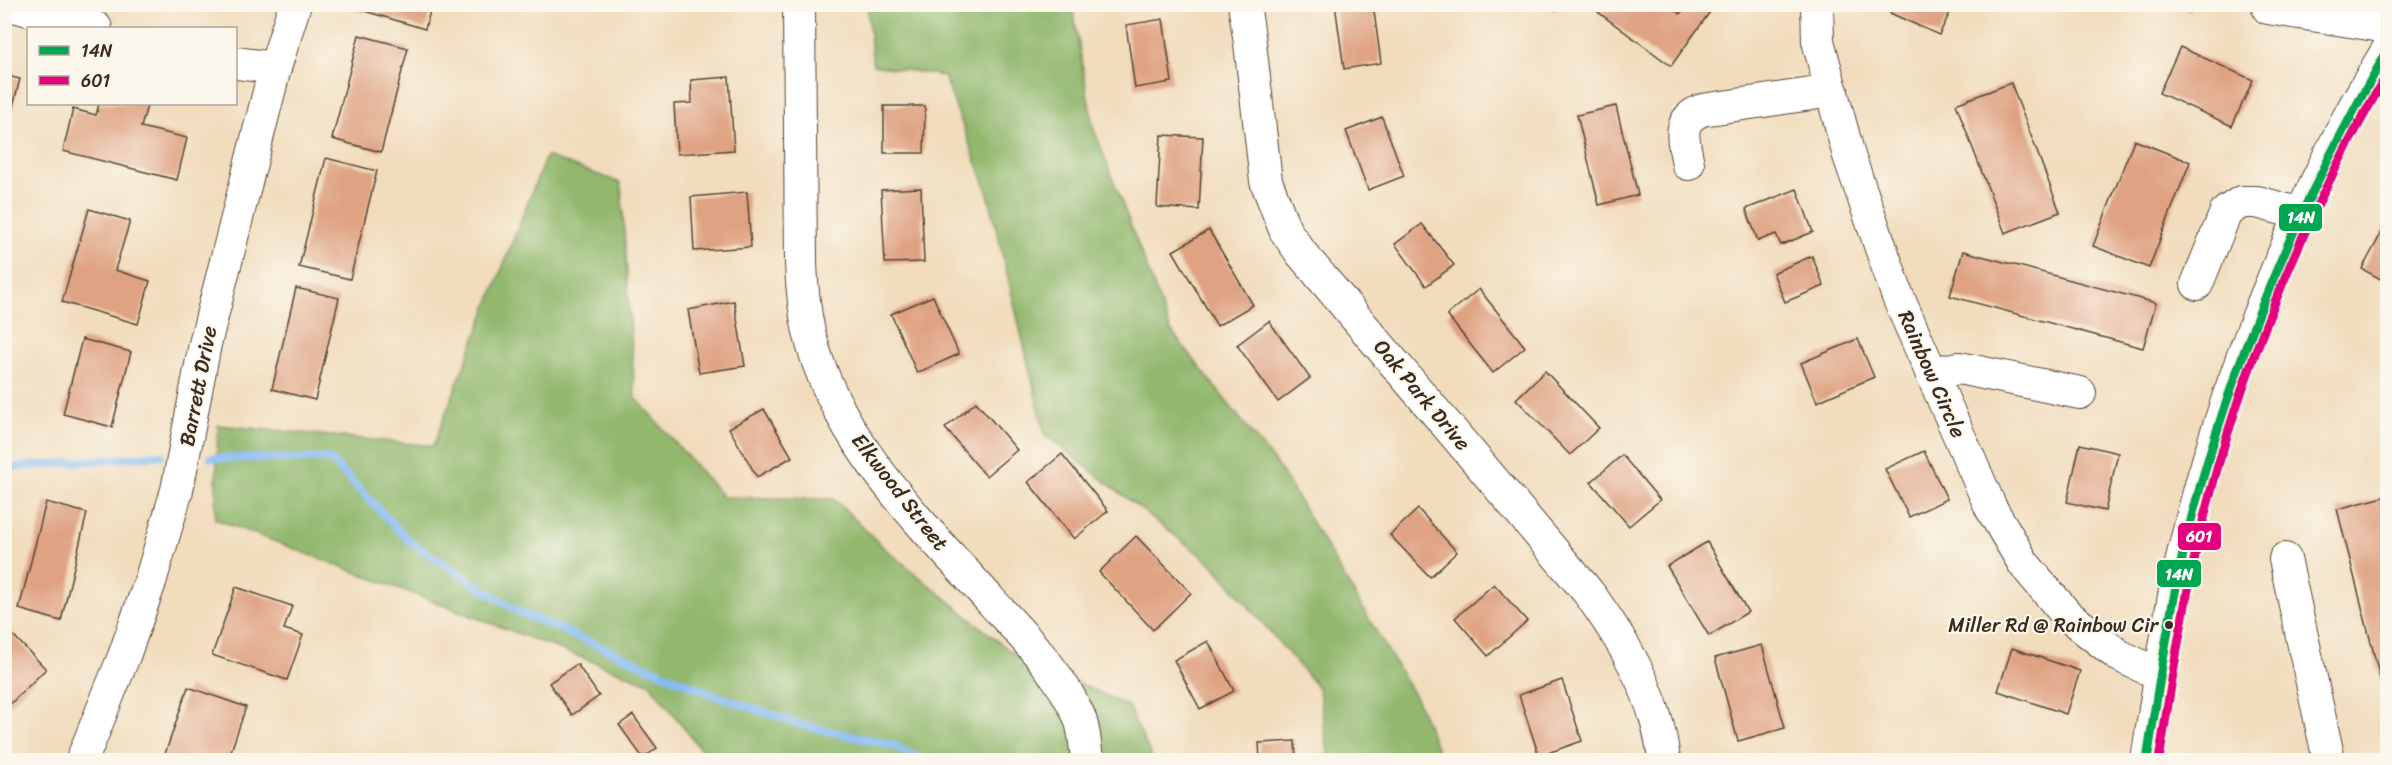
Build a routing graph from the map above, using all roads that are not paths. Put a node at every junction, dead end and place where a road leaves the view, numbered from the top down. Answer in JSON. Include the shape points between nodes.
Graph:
{"nodes":[{"id":1,"x":7,"y":4,"type":"edge"},
{"id":2,"x":295,"y":4,"type":"edge"},
{"id":3,"x":800,"y":4,"type":"edge"},
{"id":4,"x":1244,"y":4,"type":"edge"},
{"id":5,"x":1817,"y":4,"type":"edge"},
{"id":6,"x":2268,"y":8,"type":"dead end"},
{"id":7,"x":92,"y":27,"type":"edge"},
{"id":8,"x":2388,"y":27,"type":"edge"},
{"id":9,"x":2388,"y":49,"type":"edge"},
{"id":10,"x":237,"y":63,"type":"edge"},
{"id":11,"x":275,"y":68,"type":"junction"},
{"id":12,"x":1832,"y":91,"type":"junction"},
{"id":13,"x":1688,"y":164,"type":"dead end"},
{"id":14,"x":2301,"y":214,"type":"junction"},
{"id":15,"x":2197,"y":284,"type":"dead end"},
{"id":16,"x":1931,"y":373,"type":"junction"},
{"id":17,"x":2080,"y":393,"type":"dead end"},
{"id":18,"x":2285,"y":560,"type":"dead end"},
{"id":19,"x":2160,"y":675,"type":"junction"},
{"id":20,"x":82,"y":760,"type":"edge"},
{"id":21,"x":1087,"y":760,"type":"edge"},
{"id":22,"x":1664,"y":760,"type":"edge"},
{"id":23,"x":2147,"y":760,"type":"edge"},
{"id":24,"x":2329,"y":760,"type":"edge"}],
"edges":[{"from":1,"to":7,"type":"street"},
{"from":2,"to":11,"type":"street","name":"Barrett Drive"},
{"from":3,"to":21,"type":"street","name":"Elkwood Street","via":[[801,264],[803,298],[818,361],[848,426],[873,465],[1041,656],[1058,681],[1080,717]]},
{"from":4,"to":22,"type":"street","name":"Oak Park Drive","via":[[1266,181],[1285,230],[1619,634],[1651,705]]},
{"from":5,"to":12,"type":"street","name":"Rainbow Circle","via":[[1818,41]]},
{"from":6,"to":8,"type":"street"},
{"from":9,"to":14,"type":"street","via":[[2343,126]]},
{"from":10,"to":11,"type":"street"},
{"from":11,"to":20,"type":"street","name":"Barrett Drive","via":[[205,344],[177,490],[124,656]]},
{"from":12,"to":13,"type":"street","via":[[1694,114],[1684,126]]},
{"from":12,"to":16,"type":"street","name":"Rainbow Circle","via":[[1849,156],[1898,297]]},
{"from":14,"to":15,"type":"street","via":[[2257,202],[2241,202],[2226,212]]},
{"from":14,"to":19,"type":"street","via":[[2259,314],[2223,417],[2176,589]]},
{"from":16,"to":17,"type":"street","via":[[1959,368]]},
{"from":16,"to":19,"type":"street","name":"Rainbow Circle","via":[[1991,508],[2024,564],[2076,622],[2118,655]]},
{"from":18,"to":24,"type":"street"},
{"from":19,"to":23,"type":"street"}]}
